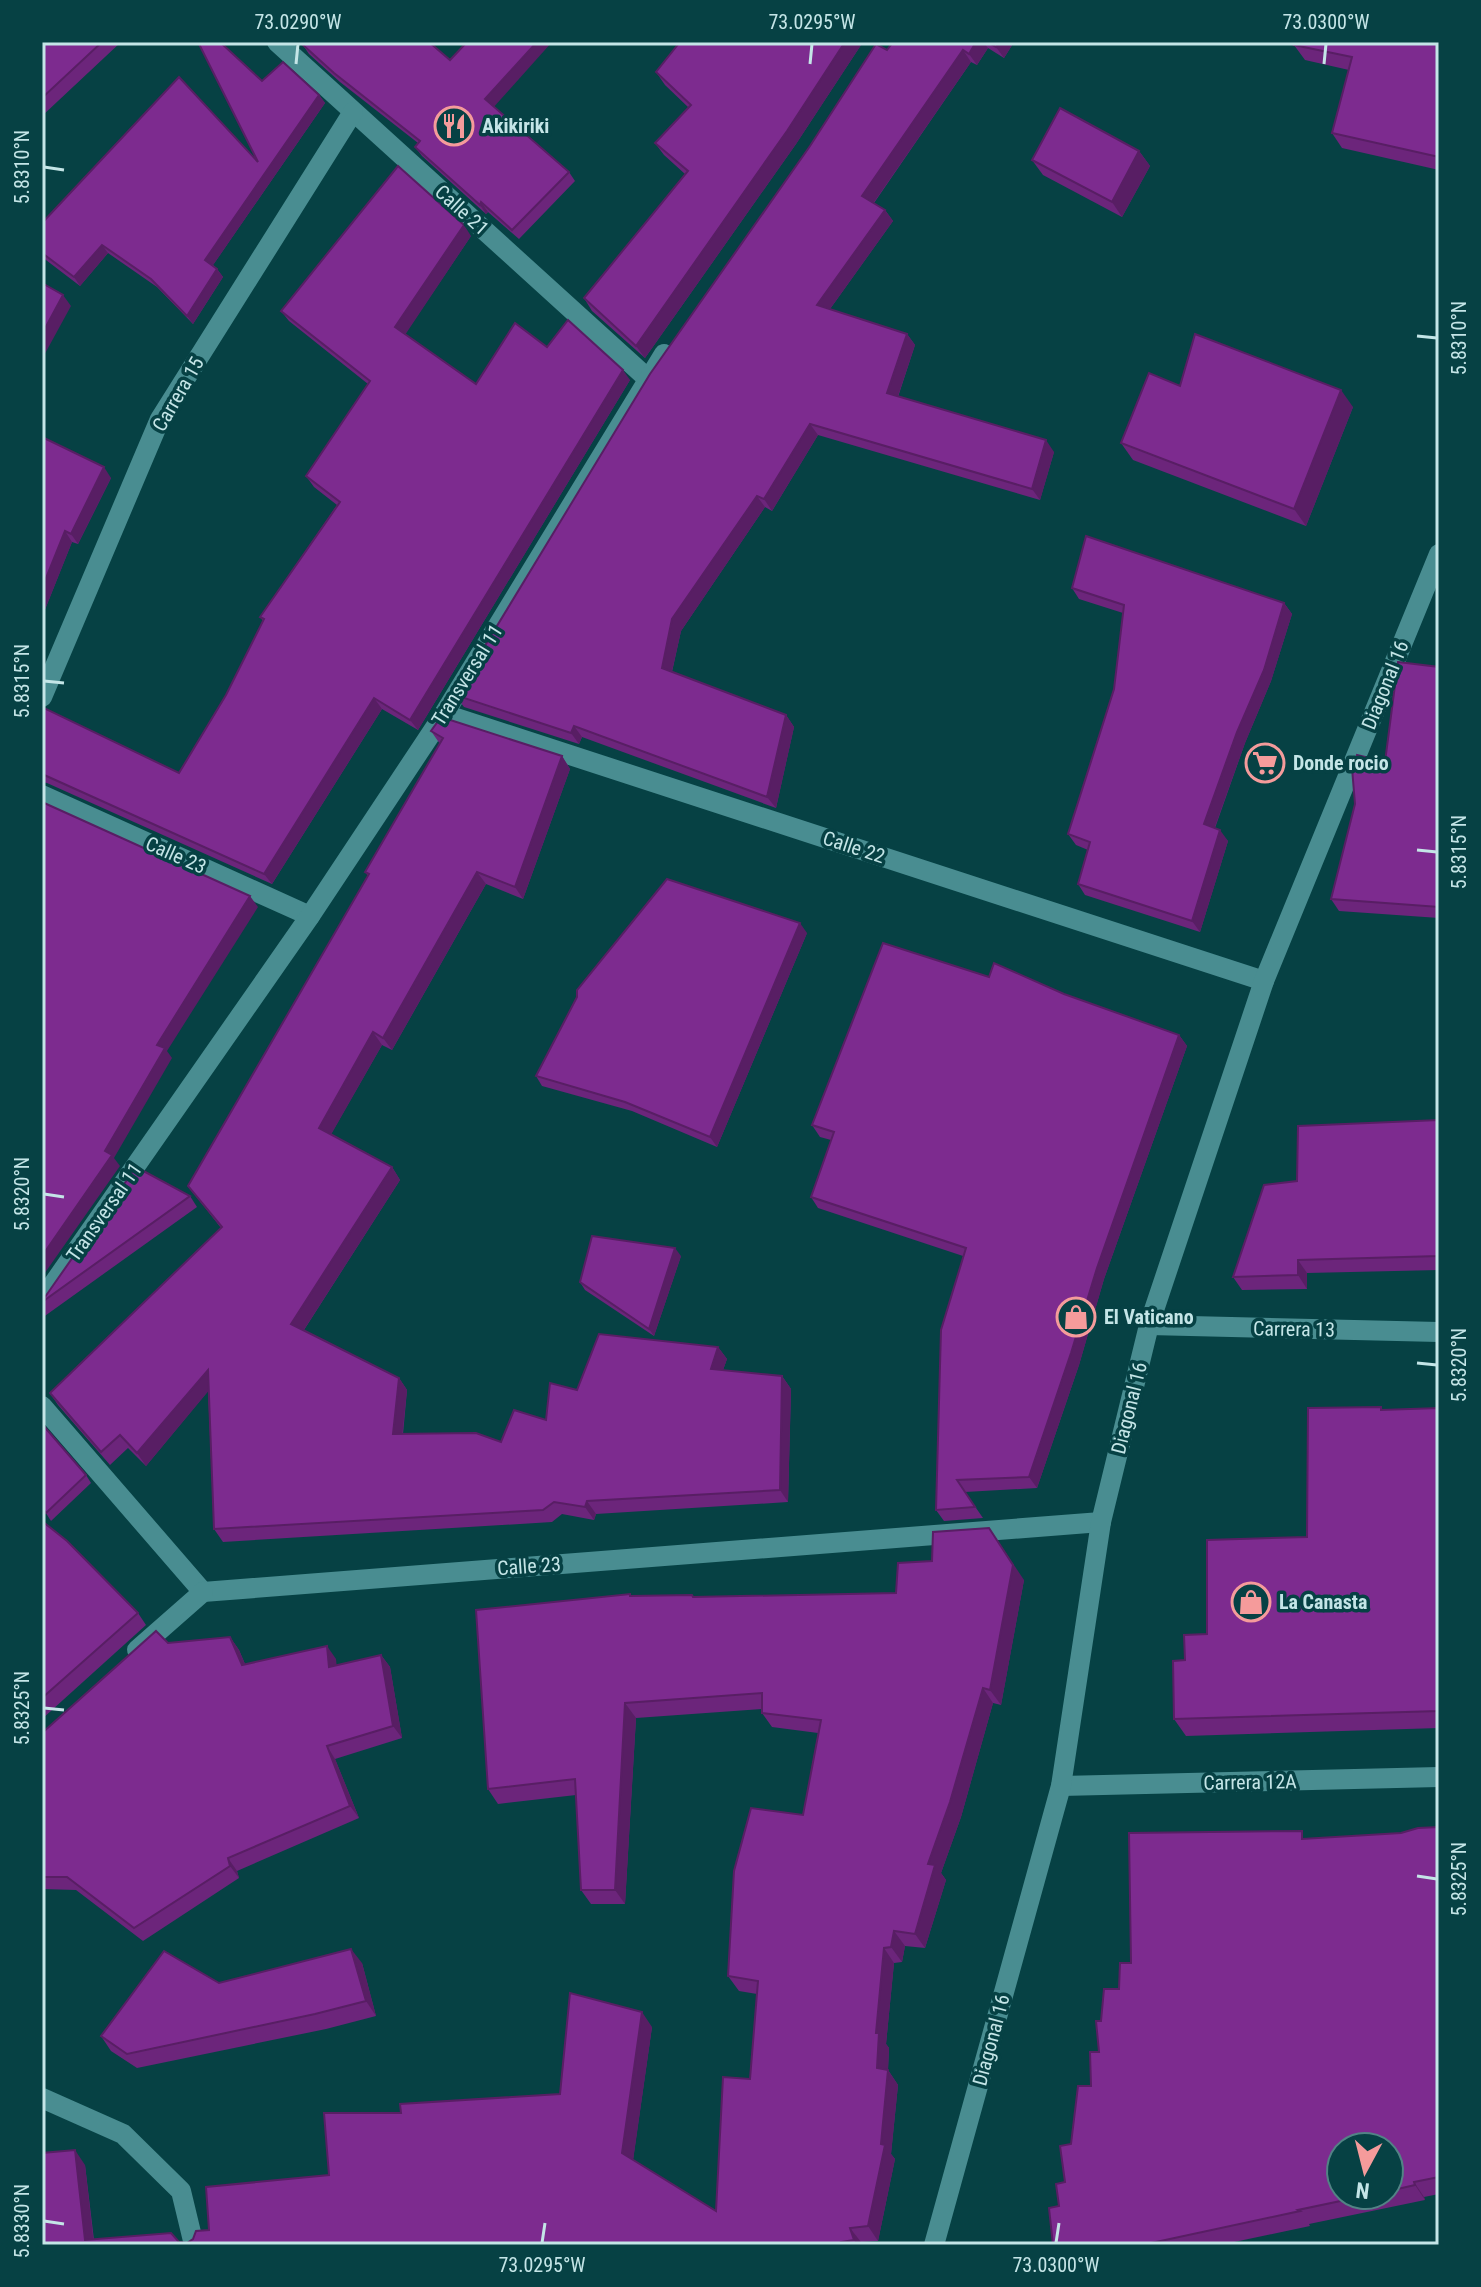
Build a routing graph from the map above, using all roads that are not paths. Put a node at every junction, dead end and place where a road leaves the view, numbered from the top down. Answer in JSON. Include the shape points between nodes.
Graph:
{"nodes":[{"id":1,"x":277,"y":42,"type":"edge"},
{"id":2,"x":353,"y":112,"type":"junction"},
{"id":3,"x":674,"y":340,"type":"edge"},
{"id":4,"x":647,"y":378,"type":"junction"},
{"id":5,"x":1439,"y":554,"type":"edge"},
{"id":6,"x":42,"y":697,"type":"edge"},
{"id":7,"x":444,"y":714,"type":"junction"},
{"id":8,"x":42,"y":795,"type":"edge"},
{"id":9,"x":310,"y":916,"type":"junction"},
{"id":10,"x":1264,"y":981,"type":"junction"},
{"id":11,"x":42,"y":1300,"type":"edge"},
{"id":12,"x":1149,"y":1325,"type":"junction"},
{"id":13,"x":1439,"y":1332,"type":"edge"},
{"id":14,"x":42,"y":1406,"type":"edge"},
{"id":15,"x":1101,"y":1522,"type":"junction"},
{"id":16,"x":203,"y":1592,"type":"junction"},
{"id":17,"x":122,"y":1664,"type":"edge"},
{"id":18,"x":1439,"y":1777,"type":"edge"},
{"id":19,"x":1061,"y":1786,"type":"junction"},
{"id":20,"x":42,"y":2098,"type":"edge"},
{"id":21,"x":194,"y":2245,"type":"edge"},
{"id":22,"x":934,"y":2245,"type":"edge"}],
"edges":[{"from":1,"to":2,"type":"street","name":"Calle 21"},
{"from":2,"to":4,"type":"street","name":"Calle 21"},
{"from":2,"to":6,"type":"street","name":"Carrera 15","via":[[160,419]]},
{"from":3,"to":4,"type":"street","name":"Transversal 11"},
{"from":4,"to":7,"type":"street","name":"Transversal 11"},
{"from":5,"to":10,"type":"street","name":"Diagonal 16"},
{"from":7,"to":9,"type":"street","name":"Transversal 11"},
{"from":7,"to":10,"type":"street","name":"Calle 22"},
{"from":8,"to":9,"type":"street","name":"Calle 23"},
{"from":9,"to":11,"type":"street","name":"Transversal 11"},
{"from":10,"to":12,"type":"street","name":"Diagonal 16"},
{"from":12,"to":13,"type":"street","name":"Carrera 13"},
{"from":12,"to":15,"type":"street","name":"Diagonal 16"},
{"from":14,"to":16,"type":"street"},
{"from":15,"to":16,"type":"street","name":"Calle 23"},
{"from":15,"to":19,"type":"street","name":"Diagonal 16"},
{"from":16,"to":17,"type":"street"},
{"from":18,"to":19,"type":"street","name":"Carrera 12A"},
{"from":19,"to":22,"type":"street","name":"Diagonal 16"},
{"from":20,"to":21,"type":"street","via":[[123,2134],[172,2181],[181,2191]]}]}
